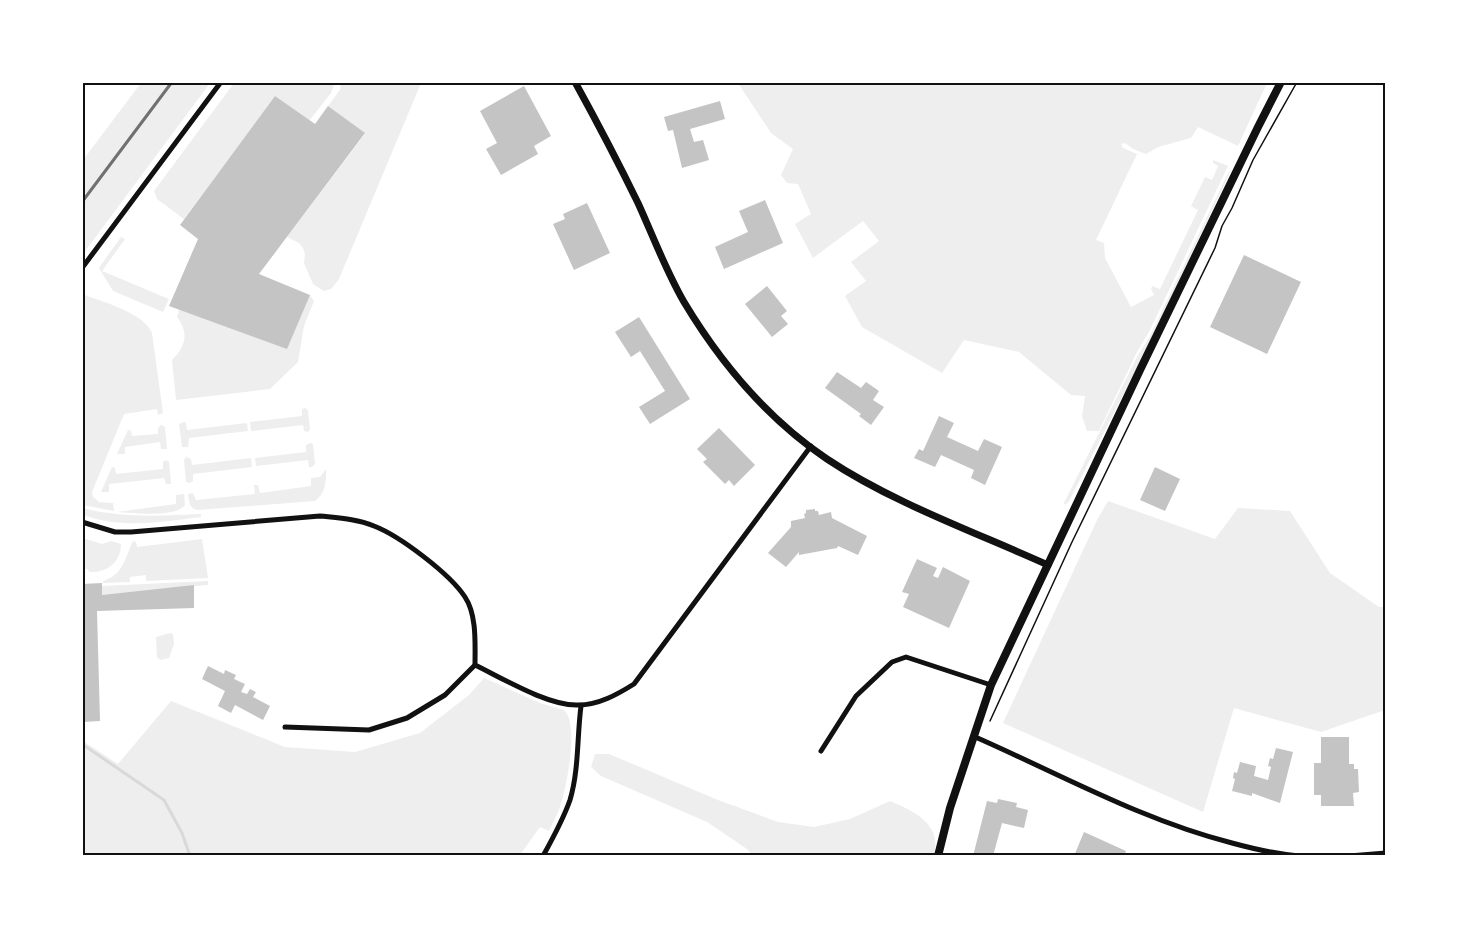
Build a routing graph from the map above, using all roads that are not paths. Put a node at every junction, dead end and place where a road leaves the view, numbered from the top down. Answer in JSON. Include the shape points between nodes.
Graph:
{"nodes":[{"id":1,"x":221,"y":82,"type":"edge"},
{"id":2,"x":575,"y":82,"type":"edge"},
{"id":3,"x":1281,"y":82,"type":"edge"},
{"id":4,"x":82,"y":268,"type":"edge"},
{"id":5,"x":811,"y":446,"type":"junction"},
{"id":6,"x":82,"y":522,"type":"edge"},
{"id":7,"x":1048,"y":565,"type":"junction"},
{"id":8,"x":474,"y":665,"type":"junction"},
{"id":9,"x":992,"y":685,"type":"junction"},
{"id":10,"x":581,"y":706,"type":"junction"},
{"id":11,"x":285,"y":727,"type":"dead end"},
{"id":12,"x":973,"y":736,"type":"junction"},
{"id":13,"x":821,"y":751,"type":"dead end"},
{"id":14,"x":1386,"y":852,"type":"edge"},
{"id":15,"x":543,"y":855,"type":"edge"},
{"id":16,"x":938,"y":855,"type":"edge"},
{"id":17,"x":1299,"y":855,"type":"edge"},
{"id":18,"x":1349,"y":855,"type":"edge"}],
"edges":[{"from":1,"to":4,"type":"street"},
{"from":2,"to":5,"type":"street","via":[[683,300],[714,349],[761,402]]},
{"from":3,"to":7,"type":"main road"},
{"from":5,"to":7,"type":"street","via":[[884,491]]},
{"from":5,"to":10,"type":"street","via":[[634,684],[612,697]]},
{"from":6,"to":8,"type":"street","via":[[115,532],[320,516],[375,526],[425,557],[466,598],[476,630]]},
{"from":7,"to":9,"type":"main road"},
{"from":8,"to":10,"type":"street","via":[[554,701]]},
{"from":8,"to":11,"type":"street","via":[[445,695],[407,718],[369,730]]},
{"from":9,"to":12,"type":"main road"},
{"from":9,"to":13,"type":"street","via":[[906,657],[892,662],[856,696]]},
{"from":10,"to":15,"type":"street","via":[[570,799]]},
{"from":12,"to":16,"type":"main road"},
{"from":12,"to":17,"type":"street","via":[[1201,836],[1276,854]]},
{"from":14,"to":18,"type":"street"}]}
